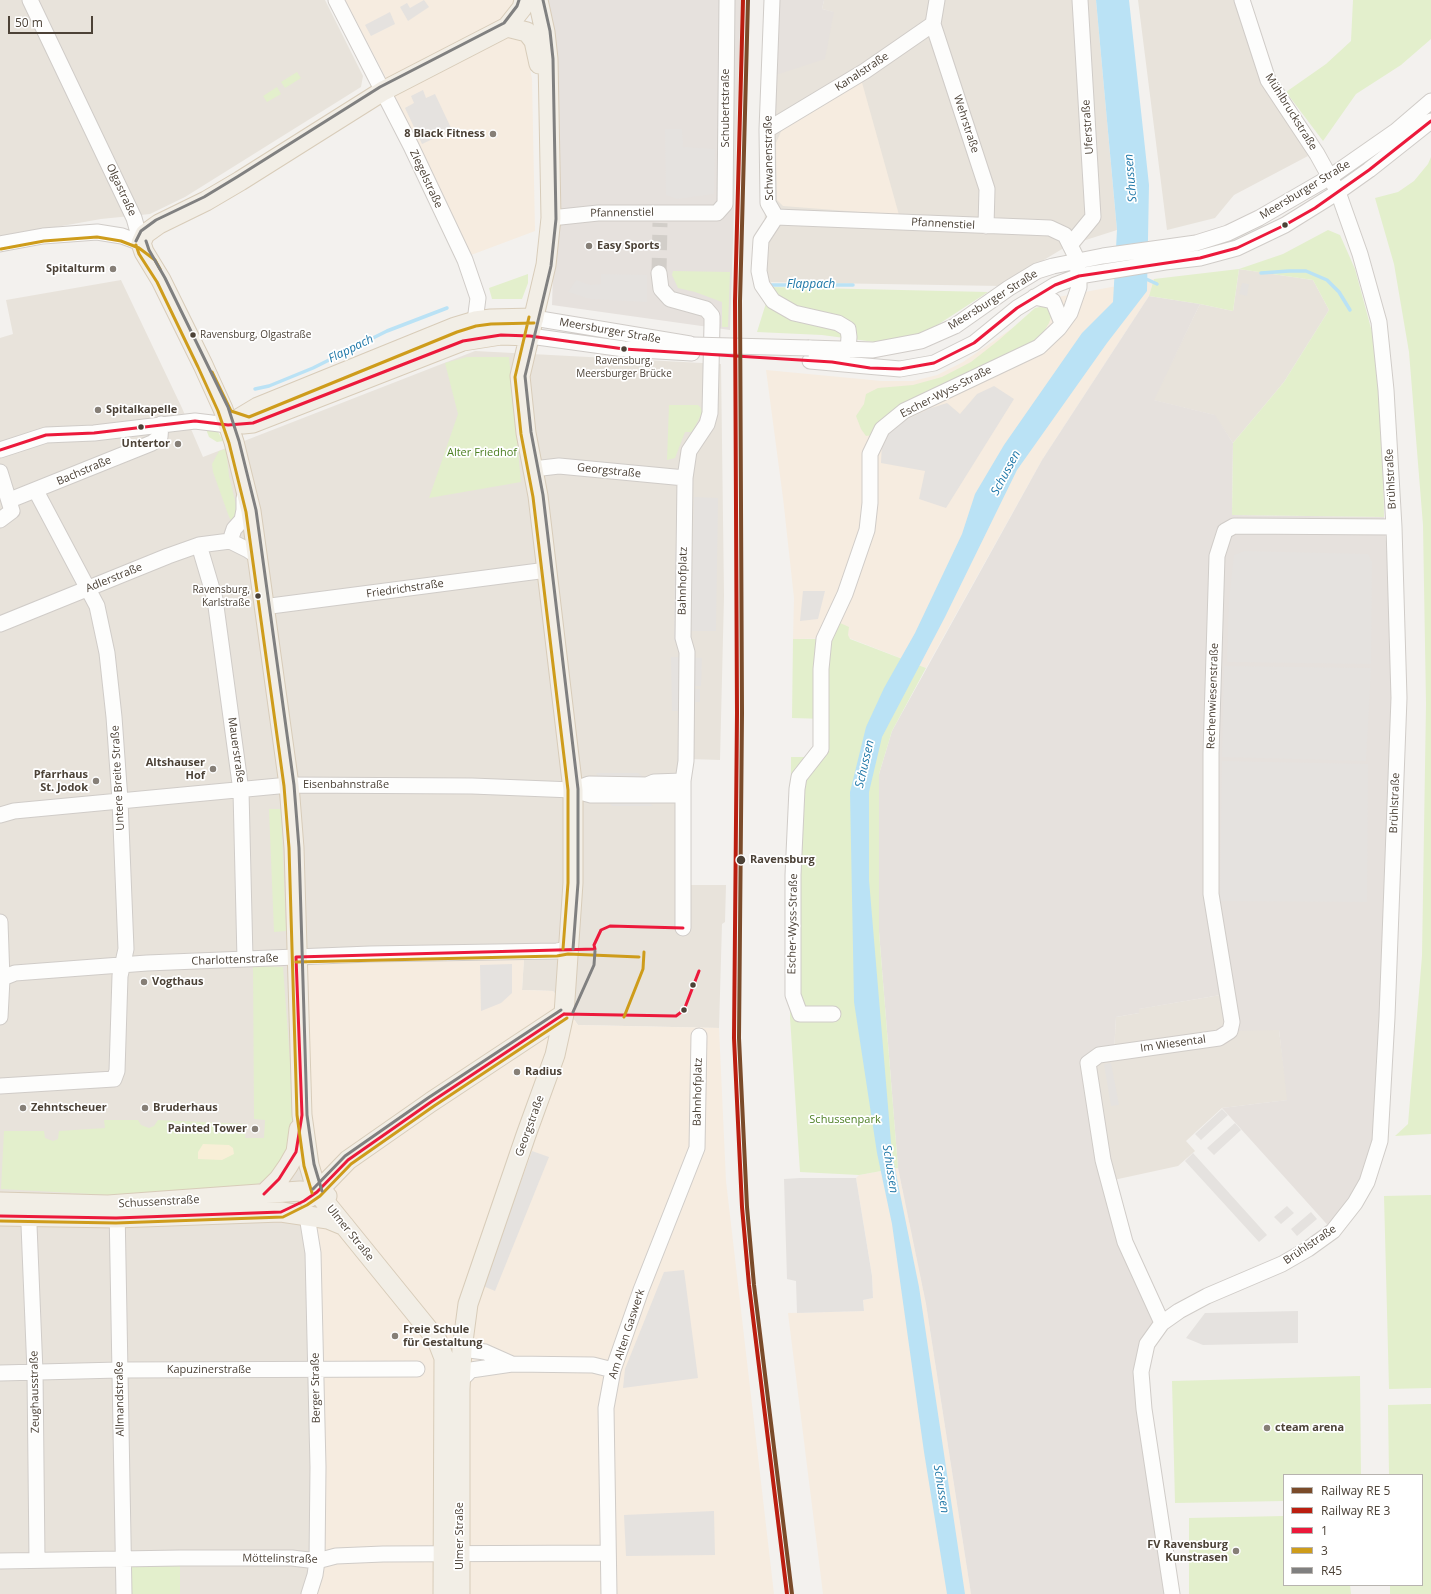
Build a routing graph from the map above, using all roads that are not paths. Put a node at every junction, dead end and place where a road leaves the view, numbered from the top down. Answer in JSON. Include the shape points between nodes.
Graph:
{"nodes":[{"id":1,"x":30,"y":0,"type":"edge"},
{"id":2,"x":336,"y":0,"type":"edge"},
{"id":3,"x":524,"y":0,"type":"edge"},
{"id":4,"x":538,"y":0,"type":"edge"},
{"id":5,"x":726,"y":0,"type":"edge"},
{"id":6,"x":772,"y":0,"type":"edge"},
{"id":7,"x":937,"y":0,"type":"edge"},
{"id":8,"x":1080,"y":0,"type":"edge"},
{"id":9,"x":1242,"y":0,"type":"edge"},
{"id":10,"x":933,"y":24,"type":"junction"},
{"id":11,"x":506,"y":27,"type":"junction"},
{"id":12,"x":383,"y":91,"type":"junction"},
{"id":13,"x":1431,"y":101,"type":"edge"},
{"id":14,"x":549,"y":110,"type":"junction"},
{"id":15,"x":1431,"y":120,"type":"edge"},
{"id":16,"x":767,"y":130,"type":"junction"},
{"id":17,"x":1330,"y":177,"type":"junction"},
{"id":18,"x":1338,"y":192,"type":"junction"},
{"id":19,"x":717,"y":213,"type":"joint"},
{"id":20,"x":776,"y":217,"type":"junction"},
{"id":21,"x":551,"y":218,"type":"junction"},
{"id":22,"x":986,"y":226,"type":"junction"},
{"id":23,"x":142,"y":243,"type":"junction"},
{"id":24,"x":0,"y":244,"type":"edge"},
{"id":25,"x":1070,"y":245,"type":"junction"},
{"id":26,"x":1164,"y":254,"type":"junction"},
{"id":27,"x":1078,"y":269,"type":"junction"},
{"id":28,"x":659,"y":273,"type":"tunnel mouth"},
{"id":29,"x":1034,"y":297,"type":"junction"},
{"id":30,"x":475,"y":321,"type":"junction"},
{"id":31,"x":1062,"y":323,"type":"junction"},
{"id":32,"x":532,"y":327,"type":"junction"},
{"id":33,"x":848,"y":350,"type":"junction"},
{"id":34,"x":809,"y":354,"type":"junction"},
{"id":35,"x":161,"y":424,"type":"junction"},
{"id":36,"x":228,"y":425,"type":"junction"},
{"id":37,"x":0,"y":450,"type":"edge"},
{"id":38,"x":533,"y":469,"type":"junction"},
{"id":39,"x":242,"y":474,"type":"junction"},
{"id":40,"x":685,"y":478,"type":"junction"},
{"id":41,"x":2,"y":481,"type":"edge"},
{"id":42,"x":36,"y":491,"type":"junction"},
{"id":43,"x":10,"y":500,"type":"junction"},
{"id":44,"x":0,"y":520,"type":"edge"},
{"id":45,"x":1394,"y":527,"type":"junction"},
{"id":46,"x":223,"y":542,"type":"junction"},
{"id":47,"x":200,"y":545,"type":"junction"},
{"id":48,"x":257,"y":556,"type":"junction"},
{"id":49,"x":547,"y":570,"type":"junction"},
{"id":50,"x":88,"y":589,"type":"junction"},
{"id":51,"x":263,"y":607,"type":"junction"},
{"id":52,"x":0,"y":624,"type":"edge"},
{"id":53,"x":289,"y":785,"type":"junction"},
{"id":54,"x":683,"y":788,"type":"junction"},
{"id":55,"x":241,"y":790,"type":"junction"},
{"id":56,"x":573,"y":790,"type":"junction"},
{"id":57,"x":120,"y":800,"type":"junction"},
{"id":58,"x":0,"y":815,"type":"edge"},
{"id":59,"x":0,"y":922,"type":"edge"},
{"id":60,"x":683,"y":928,"type":"dead end"},
{"id":61,"x":568,"y":949,"type":"junction"},
{"id":62,"x":296,"y":957,"type":"junction"},
{"id":63,"x":246,"y":959,"type":"junction"},
{"id":64,"x":123,"y":965,"type":"junction"},
{"id":65,"x":1,"y":979,"type":"edge"},
{"id":66,"x":564,"y":1014,"type":"junction"},
{"id":67,"x":833,"y":1014,"type":"dead end"},
{"id":68,"x":0,"y":1017,"type":"edge"},
{"id":69,"x":1230,"y":1032,"type":"joint"},
{"id":70,"x":699,"y":1036,"type":"dead end"},
{"id":71,"x":0,"y":1086,"type":"edge"},
{"id":72,"x":302,"y":1114,"type":"junction"},
{"id":73,"x":696,"y":1148,"type":"joint"},
{"id":74,"x":317,"y":1192,"type":"junction"},
{"id":75,"x":264,"y":1194,"type":"junction"},
{"id":76,"x":0,"y":1202,"type":"edge"},
{"id":77,"x":116,"y":1211,"type":"junction"},
{"id":78,"x":281,"y":1212,"type":"junction"},
{"id":79,"x":0,"y":1216,"type":"edge"},
{"id":80,"x":307,"y":1216,"type":"junction"},
{"id":81,"x":29,"y":1225,"type":"dead end"},
{"id":82,"x":347,"y":1227,"type":"junction"},
{"id":83,"x":1162,"y":1323,"type":"junction"},
{"id":84,"x":462,"y":1349,"type":"junction"},
{"id":85,"x":512,"y":1364,"type":"junction"},
{"id":86,"x":417,"y":1369,"type":"dead end"},
{"id":87,"x":119,"y":1370,"type":"junction"},
{"id":88,"x":316,"y":1370,"type":"junction"},
{"id":89,"x":613,"y":1370,"type":"junction"},
{"id":90,"x":35,"y":1372,"type":"junction"},
{"id":91,"x":0,"y":1373,"type":"edge"},
{"id":92,"x":461,"y":1380,"type":"junction"},
{"id":93,"x":451,"y":1553,"type":"junction"},
{"id":94,"x":608,"y":1553,"type":"junction"},
{"id":95,"x":124,"y":1559,"type":"junction"},
{"id":96,"x":37,"y":1560,"type":"junction"},
{"id":97,"x":0,"y":1561,"type":"edge"},
{"id":98,"x":317,"y":1561,"type":"junction"},
{"id":99,"x":124,"y":1594,"type":"edge"},
{"id":100,"x":309,"y":1594,"type":"edge"},
{"id":101,"x":443,"y":1594,"type":"edge"},
{"id":102,"x":460,"y":1594,"type":"edge"},
{"id":103,"x":609,"y":1594,"type":"edge"},
{"id":104,"x":1172,"y":1594,"type":"edge"}],
"edges":[{"from":1,"to":23,"type":"street","name":"Olgastraße","via":[[134,218]]},
{"from":2,"to":12,"type":"street","name":"Ziegelstraße"},
{"from":3,"to":11,"type":"main road","via":[[522,8]]},
{"from":4,"to":14,"type":"main road","name":"Georgstraße","via":[[548,58]]},
{"from":5,"to":19,"type":"street","name":"Schubertstraße","via":[[725,204]]},
{"from":6,"to":16,"type":"street","name":"Schwanenstraße"},
{"from":7,"to":10,"type":"street"},
{"from":8,"to":25,"type":"street","name":"Uferstraße","via":[[1094,217]]},
{"from":9,"to":17,"type":"street","name":"Mühlbruckstraße","via":[[1268,80]]},
{"from":10,"to":16,"type":"street","name":"Kanalstraße","via":[[865,71]]},
{"from":10,"to":22,"type":"street","name":"Wehrstraße","via":[[987,189]]},
{"from":11,"to":12,"type":"main road"},
{"from":11,"to":14,"type":"main road","via":[[527,32],[534,42],[541,89]]},
{"from":12,"to":23,"type":"main road","via":[[221,192],[159,224],[145,234]]},
{"from":12,"to":30,"type":"street","name":"Ziegelstraße","via":[[465,260],[478,298]]},
{"from":13,"to":17,"type":"street","name":"Meersburger Straße","via":[[1396,131]]},
{"from":14,"to":21,"type":"main road","name":"Georgstraße"},
{"from":15,"to":18,"type":"street","name":"Meersburger Straße"},
{"from":16,"to":20,"type":"street","name":"Schwanenstraße","via":[[768,203]]},
{"from":17,"to":18,"type":"street","name":"Brühlstraße"},
{"from":17,"to":26,"type":"street","name":"Meersburger Straße","via":[[1228,233]]},
{"from":18,"to":26,"type":"street","name":"Meersburger Straße","via":[[1285,225],[1237,248],[1200,258]]},
{"from":18,"to":45,"type":"street","name":"Brühlstraße","via":[[1360,254],[1379,322],[1386,390]]},
{"from":19,"to":21,"type":"street","name":"Pfannenstiel","via":[[660,218],[598,213]]},
{"from":20,"to":22,"type":"street","name":"Pfannenstiel"},
{"from":20,"to":33,"type":"street","name":"Schwanenstraße","via":[[761,240],[759,271],[762,285],[773,301],[794,313],[838,323],[848,330]]},
{"from":21,"to":32,"type":"main road","name":"Georgstraße","via":[[550,244]]},
{"from":22,"to":25,"type":"street","name":"Pfannenstiel","via":[[1050,228],[1066,235]]},
{"from":23,"to":24,"type":"street","via":[[122,236],[97,232],[43,236]]},
{"from":23,"to":36,"type":"main road","name":"Olgastraße","via":[[144,252],[203,365]]},
{"from":25,"to":27,"type":"street","name":"Pfannenstiel"},
{"from":26,"to":27,"type":"street","name":"Meersburger Straße","via":[[1109,271]]},
{"from":26,"to":27,"type":"street","name":"Meersburger Straße","via":[[1109,255]]},
{"from":27,"to":29,"type":"street","name":"Meersburger Straße"},
{"from":27,"to":31,"type":"street","name":"Escher-Wyss-Straße","via":[[1079,288],[1070,313]]},
{"from":27,"to":33,"type":"street","name":"Meersburger Straße","via":[[1037,271],[955,326],[921,341],[873,350]]},
{"from":28,"to":40,"type":"street","name":"Bahnhofplatz","via":[[661,289],[670,299],[706,309],[712,316],[710,414],[707,424],[688,451]]},
{"from":29,"to":31,"type":"street","via":[[1053,301]]},
{"from":29,"to":34,"type":"street","name":"Meersburger Straße","via":[[974,343],[934,363],[900,369]]},
{"from":30,"to":32,"type":"main road","name":"Meersburger Straße","via":[[491,318]]},
{"from":30,"to":36,"type":"main road","name":"Meersburger Straße","via":[[258,408]]},
{"from":31,"to":67,"type":"street","name":"Escher-Wyss-Straße","via":[[1038,347],[904,411],[882,429],[870,454],[868,530],[845,594],[824,639],[821,669],[821,749],[799,777],[797,789],[793,875],[793,995],[800,1014]]},
{"from":32,"to":34,"type":"street","name":"Meersburger Straße","bridge":true,"via":[[693,349]]},
{"from":32,"to":36,"type":"main road","name":"Meersburger Straße","via":[[463,341],[253,424]]},
{"from":32,"to":38,"type":"main road","name":"Georgstraße","via":[[520,376]]},
{"from":33,"to":34,"type":"street","name":"Meersburger Straße"},
{"from":35,"to":36,"type":"street","via":[[195,421]]},
{"from":35,"to":37,"type":"street","via":[[46,436]]},
{"from":35,"to":42,"type":"street","name":"Bachstraße","via":[[160,437],[152,443]]},
{"from":36,"to":39,"type":"main road","name":"Olgastraße"},
{"from":38,"to":40,"type":"street","name":"Georgstraße","via":[[559,466]]},
{"from":38,"to":49,"type":"main road","name":"Georgstraße"},
{"from":39,"to":46,"type":"street","via":[[242,520]]},
{"from":39,"to":48,"type":"main road","name":"Olgastraße","via":[[251,511]]},
{"from":40,"to":54,"type":"street","name":"Bahnhofplatz","via":[[683,638],[687,652]]},
{"from":41,"to":43,"type":"street"},
{"from":42,"to":43,"type":"street","name":"Bachstraße"},
{"from":42,"to":50,"type":"street","name":"Untere Breite Straße"},
{"from":43,"to":44,"type":"street","via":[[12,511]]},
{"from":45,"to":69,"type":"street","name":"Rechenwiesenstraße","via":[[1234,526],[1225,531],[1216,564],[1211,753],[1211,894],[1232,1022]]},
{"from":45,"to":83,"type":"street","name":"Brühlstraße","via":[[1399,698],[1380,1141],[1367,1182],[1355,1203],[1333,1231],[1282,1264],[1207,1296]]},
{"from":46,"to":47,"type":"street","name":"Adlerstraße"},
{"from":46,"to":48,"type":"street","via":[[248,550]]},
{"from":47,"to":50,"type":"street","name":"Adlerstraße"},
{"from":47,"to":55,"type":"street","name":"Mauerstraße","via":[[215,599]]},
{"from":48,"to":51,"type":"main road","name":"Olgastraße"},
{"from":49,"to":51,"type":"street","name":"Friedrichstraße"},
{"from":49,"to":56,"type":"main road","name":"Georgstraße"},
{"from":50,"to":52,"type":"street","name":"Adlerstraße"},
{"from":50,"to":57,"type":"street","name":"Untere Breite Straße","via":[[97,606],[107,653]]},
{"from":51,"to":53,"type":"main road","name":"Olgastraße"},
{"from":53,"to":55,"type":"street","name":"Eisenbahnstraße"},
{"from":53,"to":56,"type":"street","name":"Eisenbahnstraße","via":[[472,786]]},
{"from":53,"to":62,"type":"main road","name":"Olgastraße","via":[[294,848]]},
{"from":54,"to":56,"type":"street","name":"Eisenbahnstraße","via":[[654,782],[647,785],[589,784]]},
{"from":54,"to":60,"type":"street","name":"Bahnhofplatz"},
{"from":55,"to":57,"type":"street","name":"Eisenbahnstraße"},
{"from":55,"to":63,"type":"street","name":"Mauerstraße"},
{"from":56,"to":61,"type":"main road","name":"Georgstraße","via":[[573,883]]},
{"from":57,"to":58,"type":"street","name":"Eisenbahnstraße","via":[[14,811]]},
{"from":57,"to":64,"type":"street","name":"Untere Breite Straße","via":[[126,949]]},
{"from":59,"to":65,"type":"street"},
{"from":61,"to":62,"type":"street","name":"Charlottenstraße"},
{"from":61,"to":66,"type":"main road","name":"Georgstraße"},
{"from":62,"to":63,"type":"street","name":"Charlottenstraße"},
{"from":62,"to":72,"type":"main road","name":"Olgastraße"},
{"from":63,"to":64,"type":"street","name":"Charlottenstraße"},
{"from":64,"to":65,"type":"street","name":"Charlottenstraße","via":[[15,973]]},
{"from":64,"to":71,"type":"street","name":"Untere Breite Straße","via":[[120,976],[117,1071],[114,1079]]},
{"from":65,"to":68,"type":"street"},
{"from":66,"to":74,"type":"main road","name":"Schussenstraße","via":[[348,1160]]},
{"from":66,"to":84,"type":"main road","name":"Georgstraße","via":[[556,1056],[468,1304]]},
{"from":69,"to":83,"type":"street","name":"Im Wiesental","via":[[1219,1038],[1099,1055],[1088,1063],[1103,1160],[1125,1242]]},
{"from":70,"to":73,"type":"street","name":"Bahnhofplatz"},
{"from":72,"to":74,"type":"main road","via":[[309,1164]]},
{"from":72,"to":75,"type":"main road","via":[[296,1152],[279,1179]]},
{"from":73,"to":89,"type":"street","name":"Am Alten Gaswerk"},
{"from":74,"to":75,"type":"main road","name":"Schussenstraße","via":[[290,1191]]},
{"from":74,"to":78,"type":"main road","name":"Schussenstraße"},
{"from":74,"to":82,"type":"main road","name":"Ulmer Straße"},
{"from":74,"to":84,"type":"main road","name":"Ulmer Straße","via":[[343,1205]]},
{"from":75,"to":77,"type":"main road","name":"Schussenstraße"},
{"from":76,"to":77,"type":"main road","name":"Schussenstraße"},
{"from":77,"to":78,"type":"main road","name":"Schussenstraße"},
{"from":77,"to":79,"type":"main road","name":"Schussenstraße"},
{"from":77,"to":87,"type":"street","name":"Allmandstraße"},
{"from":78,"to":80,"type":"main road","name":"Schussenstraße"},
{"from":80,"to":82,"type":"main road","name":"Schussenstraße","via":[[328,1219]]},
{"from":80,"to":88,"type":"street","name":"Berger Straße","via":[[313,1253]]},
{"from":81,"to":90,"type":"street","name":"Zeughausstraße"},
{"from":82,"to":93,"type":"main road","name":"Ulmer Straße","via":[[437,1340],[444,1358]]},
{"from":83,"to":104,"type":"street","name":"Brühlstraße","via":[[1147,1344],[1141,1372],[1144,1409]]},
{"from":84,"to":85,"type":"street","via":[[485,1352]]},
{"from":84,"to":92,"type":"main road","name":"Ulmer Straße"},
{"from":85,"to":89,"type":"street","via":[[593,1365]]},
{"from":85,"to":92,"type":"street","via":[[471,1370]]},
{"from":86,"to":88,"type":"street","name":"Kapuzinerstraße"},
{"from":87,"to":88,"type":"street","name":"Kapuzinerstraße"},
{"from":87,"to":90,"type":"street","name":"Kapuzinerstraße"},
{"from":87,"to":95,"type":"street","name":"Allmandstraße"},
{"from":88,"to":98,"type":"street","name":"Berger Straße"},
{"from":89,"to":94,"type":"street","name":"Am Alten Gaswerk","via":[[606,1408]]},
{"from":90,"to":91,"type":"street","name":"Kapuzinerstraße"},
{"from":90,"to":96,"type":"street","name":"Zeughausstraße"},
{"from":92,"to":93,"type":"main road","name":"Ulmer Straße"},
{"from":93,"to":94,"type":"street","name":"Möttelinstraße"},
{"from":93,"to":98,"type":"street","name":"Möttelinstraße","via":[[336,1556]]},
{"from":93,"to":101,"type":"main road","name":"Ulmer Straße"},
{"from":93,"to":102,"type":"main road","name":"Ulmer Straße"},
{"from":94,"to":103,"type":"street","name":"Am Alten Gaswerk"},
{"from":95,"to":96,"type":"street","name":"Möttelinstraße"},
{"from":95,"to":98,"type":"street","name":"Möttelinstraße","via":[[292,1558]]},
{"from":95,"to":99,"type":"street","name":"Allmandstraße"},
{"from":96,"to":97,"type":"street","name":"Möttelinstraße"},
{"from":98,"to":100,"type":"street","name":"Berger Straße"}]}
